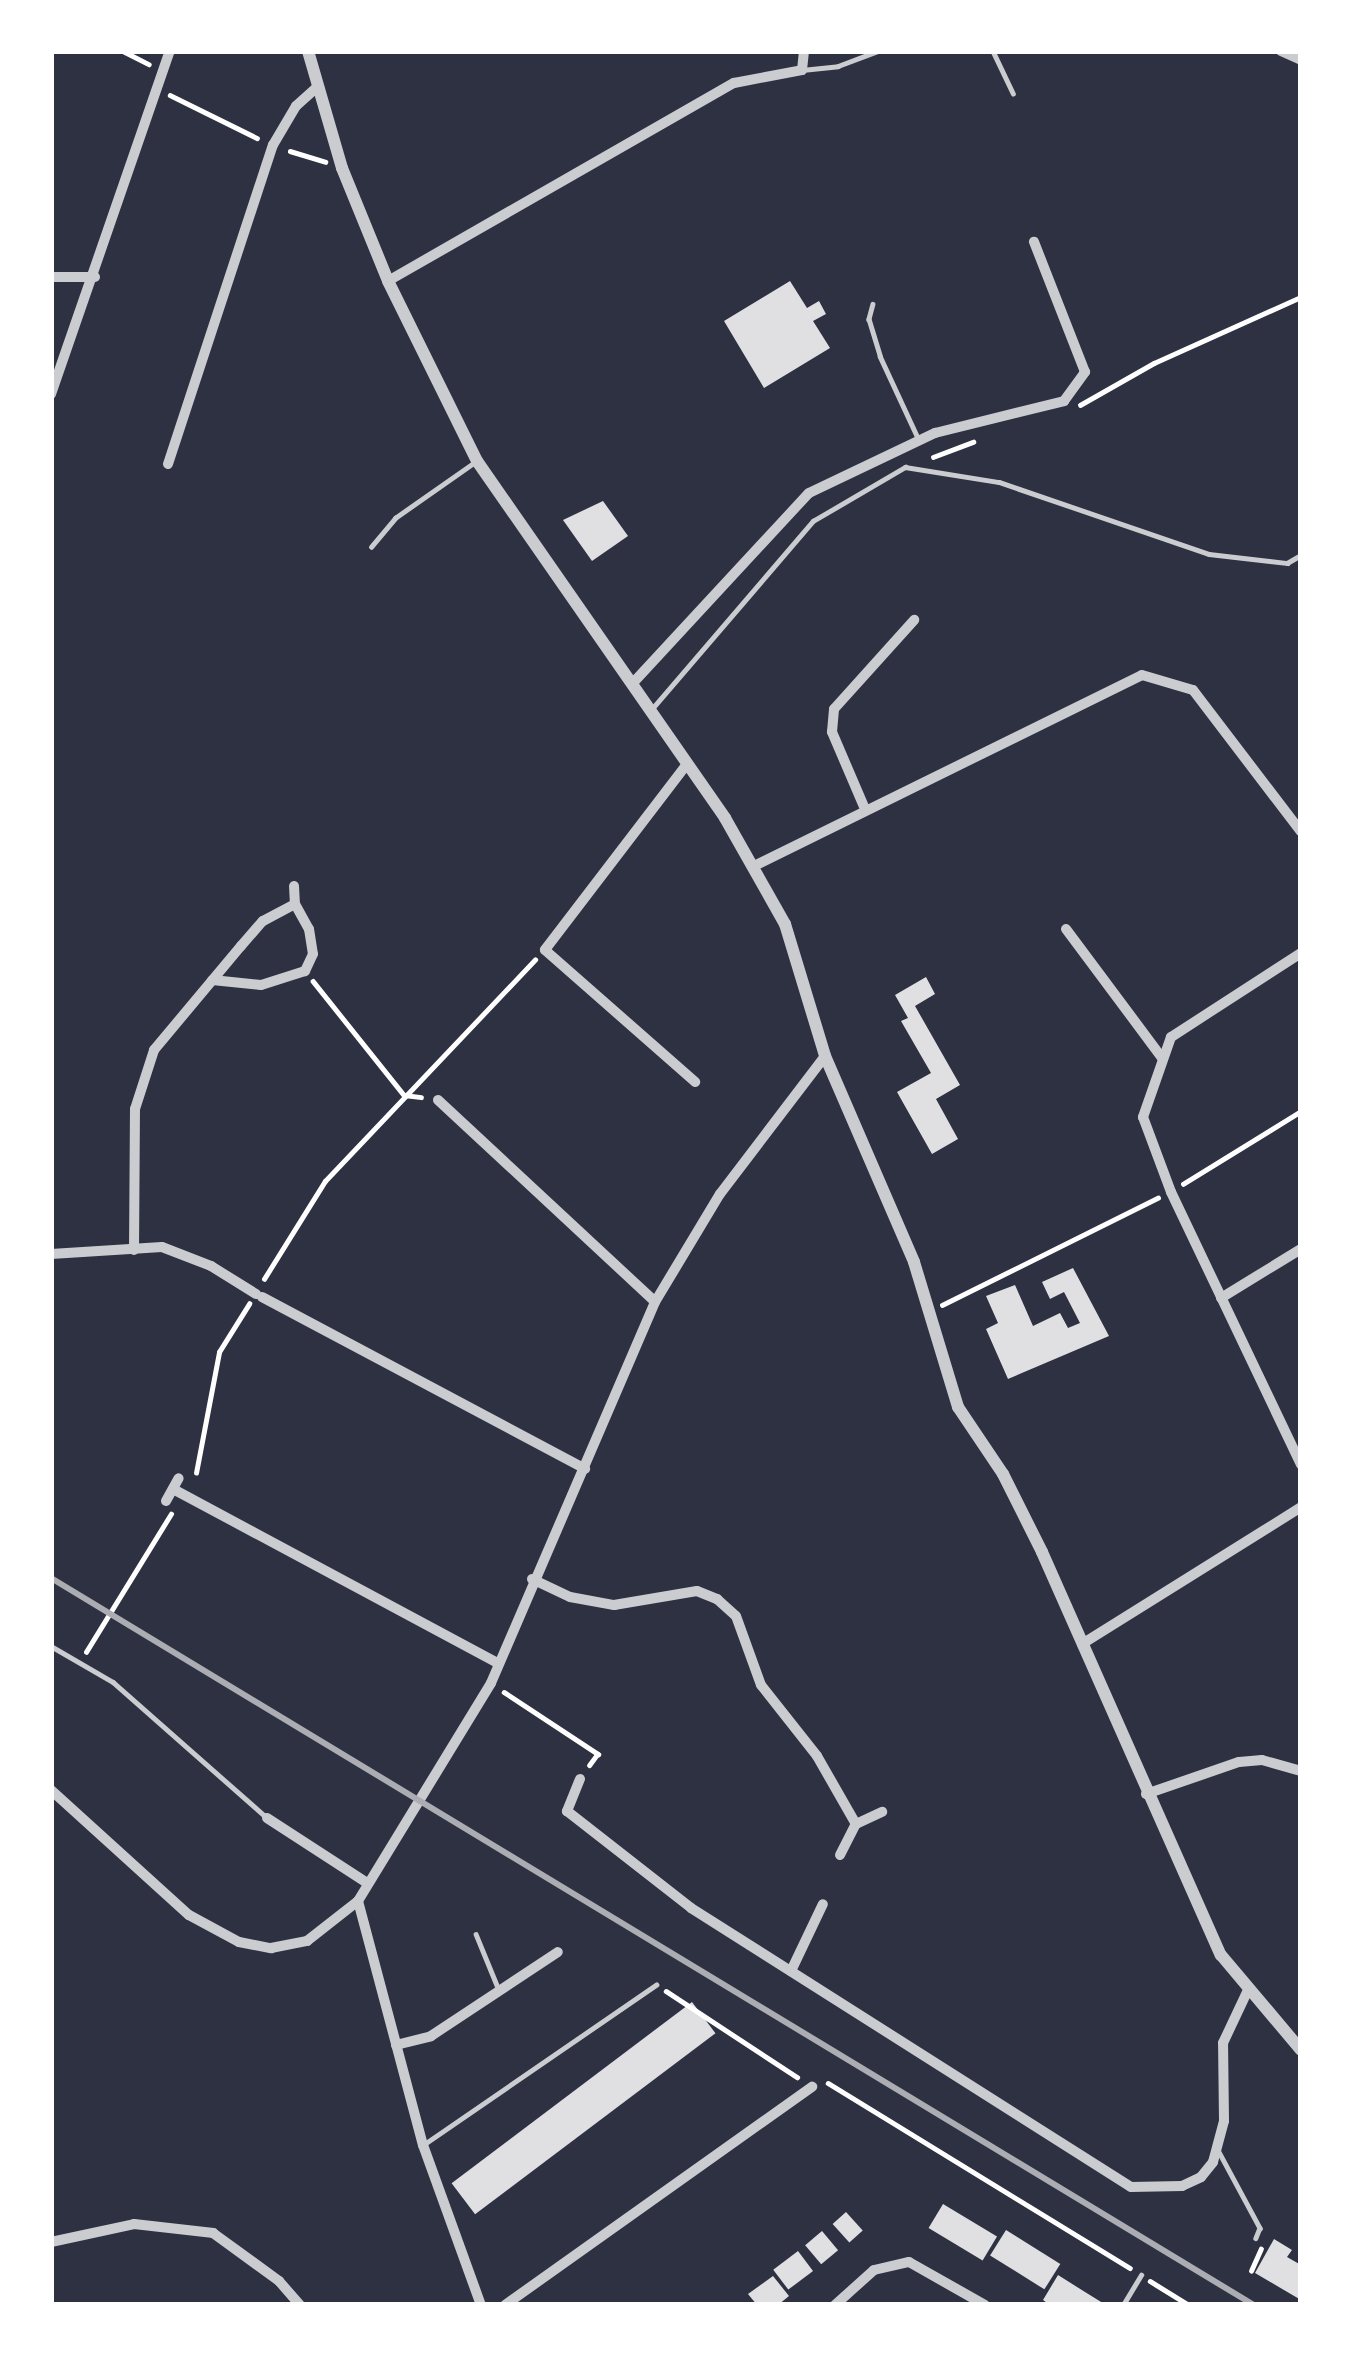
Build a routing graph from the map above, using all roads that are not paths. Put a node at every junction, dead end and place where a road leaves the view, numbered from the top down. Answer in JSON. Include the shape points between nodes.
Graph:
{"nodes":[{"id":1,"x":170,"y":51,"type":"edge"},
{"id":2,"x":308,"y":51,"type":"edge"},
{"id":3,"x":804,"y":51,"type":"edge"},
{"id":4,"x":878,"y":51,"type":"edge"},
{"id":5,"x":993,"y":51,"type":"edge"},
{"id":6,"x":1281,"y":51,"type":"edge"},
{"id":7,"x":1301,"y":60,"type":"edge"},
{"id":8,"x":802,"y":70,"type":"junction"},
{"id":9,"x":318,"y":86,"type":"junction"},
{"id":10,"x":1012,"y":93,"type":"dead end"},
{"id":11,"x":1034,"y":242,"type":"dead end"},
{"id":12,"x":51,"y":278,"type":"edge"},
{"id":13,"x":95,"y":278,"type":"junction"},
{"id":14,"x":388,"y":281,"type":"junction"},
{"id":15,"x":873,"y":304,"type":"dead end"},
{"id":16,"x":51,"y":394,"type":"edge"},
{"id":17,"x":920,"y":441,"type":"junction"},
{"id":18,"x":477,"y":461,"type":"junction"},
{"id":19,"x":168,"y":464,"type":"dead end"},
{"id":20,"x":370,"y":548,"type":"dead end"},
{"id":21,"x":1301,"y":555,"type":"edge"},
{"id":22,"x":914,"y":620,"type":"dead end"},
{"id":23,"x":632,"y":684,"type":"junction"},
{"id":24,"x":651,"y":710,"type":"junction"},
{"id":25,"x":687,"y":764,"type":"junction"},
{"id":26,"x":865,"y":809,"type":"junction"},
{"id":27,"x":1301,"y":832,"type":"edge"},
{"id":28,"x":754,"y":866,"type":"junction"},
{"id":29,"x":294,"y":886,"type":"dead end"},
{"id":30,"x":295,"y":904,"type":"junction"},
{"id":31,"x":1066,"y":928,"type":"dead end"},
{"id":32,"x":1301,"y":953,"type":"edge"},
{"id":33,"x":212,"y":980,"type":"junction"},
{"id":34,"x":825,"y":1057,"type":"junction"},
{"id":35,"x":1163,"y":1059,"type":"junction"},
{"id":36,"x":695,"y":1082,"type":"dead end"},
{"id":37,"x":438,"y":1100,"type":"dead end"},
{"id":38,"x":134,"y":1250,"type":"junction"},
{"id":39,"x":1301,"y":1250,"type":"edge"},
{"id":40,"x":51,"y":1254,"type":"edge"},
{"id":41,"x":1221,"y":1298,"type":"junction"},
{"id":42,"x":655,"y":1302,"type":"junction"},
{"id":43,"x":1301,"y":1465,"type":"edge"},
{"id":44,"x":585,"y":1468,"type":"junction"},
{"id":45,"x":176,"y":1491,"type":"road end"},
{"id":46,"x":1301,"y":1507,"type":"edge"},
{"id":47,"x":532,"y":1579,"type":"junction"},
{"id":48,"x":1082,"y":1644,"type":"junction"},
{"id":49,"x":51,"y":1646,"type":"edge"},
{"id":50,"x":497,"y":1663,"type":"junction"},
{"id":51,"x":1301,"y":1771,"type":"edge"},
{"id":52,"x":580,"y":1779,"type":"road end"},
{"id":53,"x":51,"y":1790,"type":"edge"},
{"id":54,"x":1146,"y":1794,"type":"junction"},
{"id":55,"x":882,"y":1812,"type":"dead end"},
{"id":56,"x":267,"y":1818,"type":"joint"},
{"id":57,"x":856,"y":1824,"type":"junction"},
{"id":58,"x":840,"y":1856,"type":"dead end"},
{"id":59,"x":367,"y":1883,"type":"junction"},
{"id":60,"x":358,"y":1901,"type":"junction"},
{"id":61,"x":823,"y":1904,"type":"dead end"},
{"id":62,"x":476,"y":1934,"type":"dead end"},
{"id":63,"x":558,"y":1952,"type":"dead end"},
{"id":64,"x":791,"y":1971,"type":"junction"},
{"id":65,"x":656,"y":1985,"type":"road end"},
{"id":66,"x":500,"y":1991,"type":"junction"},
{"id":67,"x":1247,"y":1992,"type":"junction"},
{"id":68,"x":396,"y":2045,"type":"junction"},
{"id":69,"x":1301,"y":2050,"type":"edge"},
{"id":70,"x":812,"y":2087,"type":"road end"},
{"id":71,"x":423,"y":2145,"type":"junction"},
{"id":72,"x":1218,"y":2150,"type":"junction"},
{"id":73,"x":1256,"y":2238,"type":"dead end"},
{"id":74,"x":51,"y":2242,"type":"edge"},
{"id":75,"x":1142,"y":2275,"type":"road end"},
{"id":76,"x":300,"y":2305,"type":"edge"},
{"id":77,"x":481,"y":2305,"type":"edge"},
{"id":78,"x":506,"y":2305,"type":"edge"},
{"id":79,"x":835,"y":2305,"type":"edge"},
{"id":80,"x":985,"y":2305,"type":"edge"},
{"id":81,"x":1124,"y":2305,"type":"edge"}],
"edges":[{"from":1,"to":13,"type":"street"},
{"from":2,"to":9,"type":"street"},
{"from":3,"to":8,"type":"street"},
{"from":4,"to":8,"type":"lane"},
{"from":5,"to":10,"type":"lane"},
{"from":6,"to":7,"type":"street"},
{"from":8,"to":14,"type":"street","via":[[734,83]]},
{"from":9,"to":14,"type":"street"},
{"from":9,"to":19,"type":"street","via":[[273,145]]},
{"from":11,"to":17,"type":"street","via":[[1085,372],[1064,401]]},
{"from":12,"to":13,"type":"street"},
{"from":13,"to":16,"type":"street"},
{"from":14,"to":18,"type":"street"},
{"from":15,"to":17,"type":"lane","via":[[880,356]]},
{"from":17,"to":23,"type":"street","via":[[808,493]]},
{"from":18,"to":20,"type":"lane","via":[[394,518]]},
{"from":18,"to":23,"type":"street"},
{"from":21,"to":24,"type":"lane","via":[[1287,563],[1209,554],[999,482],[905,466],[813,521]]},
{"from":22,"to":26,"type":"street","via":[[834,709],[832,732]]},
{"from":23,"to":24,"type":"street"},
{"from":24,"to":25,"type":"street"},
{"from":25,"to":28,"type":"street"},
{"from":25,"to":36,"type":"street","via":[[545,950]]},
{"from":26,"to":27,"type":"street","via":[[1142,675],[1193,690]]},
{"from":26,"to":28,"type":"street"},
{"from":28,"to":34,"type":"street","via":[[785,924]]},
{"from":29,"to":30,"type":"street"},
{"from":30,"to":33,"type":"street","via":[[262,921]]},
{"from":30,"to":33,"type":"street","via":[[313,955],[305,971],[261,985]]},
{"from":31,"to":35,"type":"street"},
{"from":32,"to":35,"type":"street","via":[[1171,1037]]},
{"from":33,"to":38,"type":"street","via":[[154,1050],[140,1081]]},
{"from":34,"to":42,"type":"street","via":[[720,1194]]},
{"from":34,"to":48,"type":"street","via":[[914,1262],[958,1407],[1003,1474]]},
{"from":35,"to":41,"type":"street","via":[[1142,1117]]},
{"from":37,"to":42,"type":"street"},
{"from":38,"to":40,"type":"street"},
{"from":38,"to":44,"type":"street","via":[[162,1247],[211,1266]]},
{"from":39,"to":41,"type":"street"},
{"from":41,"to":43,"type":"street"},
{"from":42,"to":44,"type":"street"},
{"from":44,"to":47,"type":"street"},
{"from":45,"to":50,"type":"street"},
{"from":46,"to":48,"type":"street"},
{"from":47,"to":50,"type":"street"},
{"from":47,"to":57,"type":"street","via":[[614,1605],[697,1592],[717,1599],[736,1616],[761,1685],[817,1756]]},
{"from":48,"to":54,"type":"street"},
{"from":49,"to":56,"type":"lane","via":[[113,1682]]},
{"from":50,"to":59,"type":"street","via":[[433,1785]]},
{"from":51,"to":54,"type":"street","via":[[1239,1762]]},
{"from":52,"to":64,"type":"street","via":[[567,1811],[691,1908]]},
{"from":53,"to":60,"type":"street","via":[[189,1915],[239,1942],[271,1948],[307,1941]]},
{"from":54,"to":67,"type":"street","via":[[1221,1955]]},
{"from":55,"to":57,"type":"street"},
{"from":56,"to":59,"type":"street"},
{"from":57,"to":58,"type":"street"},
{"from":59,"to":60,"type":"street"},
{"from":60,"to":68,"type":"street"},
{"from":61,"to":64,"type":"street"},
{"from":62,"to":66,"type":"lane"},
{"from":63,"to":66,"type":"street"},
{"from":64,"to":72,"type":"street","via":[[1131,2187],[1182,2186],[1201,2177]]},
{"from":65,"to":71,"type":"lane"},
{"from":66,"to":68,"type":"street","via":[[431,2036]]},
{"from":67,"to":69,"type":"street"},
{"from":67,"to":72,"type":"street","via":[[1223,2043]]},
{"from":68,"to":71,"type":"street"},
{"from":70,"to":78,"type":"street"},
{"from":71,"to":77,"type":"street"},
{"from":72,"to":73,"type":"lane","via":[[1260,2228]]},
{"from":74,"to":76,"type":"street","via":[[134,2224],[212,2233]]},
{"from":75,"to":81,"type":"lane"},
{"from":79,"to":80,"type":"street","via":[[874,2270],[909,2263]]}]}
